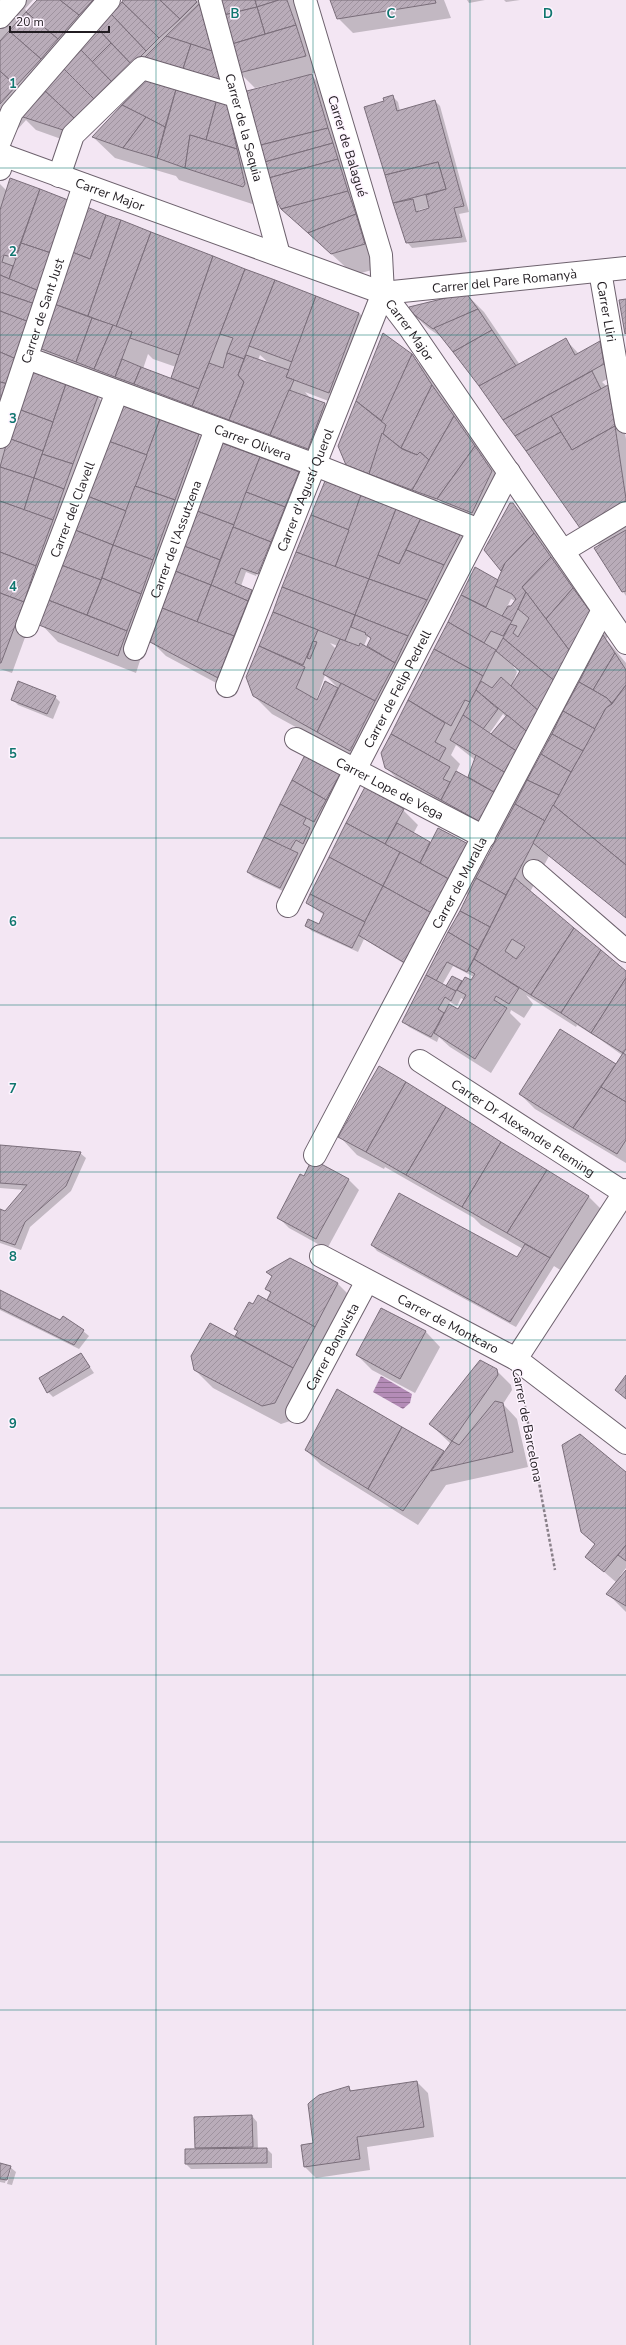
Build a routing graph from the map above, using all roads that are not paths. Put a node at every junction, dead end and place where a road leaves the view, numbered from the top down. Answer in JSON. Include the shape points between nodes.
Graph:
{"nodes":[{"id":1,"x":15,"y":0,"type":"edge"},
{"id":2,"x":108,"y":0,"type":"edge"},
{"id":3,"x":210,"y":0,"type":"edge"},
{"id":4,"x":305,"y":0,"type":"edge"},
{"id":5,"x":0,"y":17,"type":"edge"},
{"id":6,"x":236,"y":96,"type":"junction"},
{"id":7,"x":1,"y":155,"type":"edge"},
{"id":8,"x":59,"y":176,"type":"junction"},
{"id":9,"x":84,"y":185,"type":"junction"},
{"id":10,"x":278,"y":255,"type":"junction"},
{"id":11,"x":626,"y":268,"type":"edge"},
{"id":12,"x":600,"y":271,"type":"junction"},
{"id":13,"x":383,"y":294,"type":"junction"},
{"id":14,"x":26,"y":358,"type":"junction"},
{"id":15,"x":117,"y":392,"type":"junction"},
{"id":16,"x":626,"y":422,"type":"edge"},
{"id":17,"x":216,"y":429,"type":"junction"},
{"id":18,"x":0,"y":437,"type":"edge"},
{"id":19,"x":315,"y":465,"type":"junction"},
{"id":20,"x":509,"y":472,"type":"junction"},
{"id":21,"x":626,"y":513,"type":"edge"},
{"id":22,"x":479,"y":530,"type":"junction"},
{"id":23,"x":563,"y":551,"type":"junction"},
{"id":24,"x":603,"y":610,"type":"junction"},
{"id":25,"x":26,"y":626,"type":"dead end"},
{"id":26,"x":626,"y":643,"type":"edge"},
{"id":27,"x":135,"y":650,"type":"dead end"},
{"id":28,"x":227,"y":686,"type":"dead end"},
{"id":29,"x":296,"y":739,"type":"dead end"},
{"id":30,"x":356,"y":768,"type":"junction"},
{"id":31,"x":484,"y":837,"type":"junction"},
{"id":32,"x":534,"y":870,"type":"dead end"},
{"id":33,"x":288,"y":906,"type":"dead end"},
{"id":34,"x":626,"y":951,"type":"edge"},
{"id":35,"x":420,"y":1061,"type":"dead end"},
{"id":36,"x":315,"y":1155,"type":"dead end"},
{"id":37,"x":626,"y":1192,"type":"edge"},
{"id":38,"x":321,"y":1256,"type":"dead end"},
{"id":39,"x":367,"y":1281,"type":"junction"},
{"id":40,"x":516,"y":1359,"type":"junction"},
{"id":41,"x":297,"y":1412,"type":"dead end"},
{"id":42,"x":626,"y":1443,"type":"edge"}],
"edges":[{"from":1,"to":5,"type":"street"},
{"from":2,"to":7,"type":"street","via":[[12,112]]},
{"from":3,"to":6,"type":"street","name":"Carrer de la Sequia"},
{"from":4,"to":13,"type":"street","name":"Carrer de Balagué","via":[[380,255]]},
{"from":6,"to":8,"type":"street","via":[[142,68],[73,135]]},
{"from":6,"to":10,"type":"street","name":"Carrer de la Sequia"},
{"from":7,"to":8,"type":"street","name":"Carrer Major"},
{"from":8,"to":9,"type":"street","name":"Carrer Major"},
{"from":9,"to":10,"type":"street","name":"Carrer Major"},
{"from":9,"to":14,"type":"street","name":"Carrer de Sant Just"},
{"from":10,"to":13,"type":"street","name":"Carrer Major"},
{"from":11,"to":12,"type":"street","name":"Carrer del Pare Romanyà"},
{"from":12,"to":13,"type":"street","name":"Carrer del Pare Romanyà"},
{"from":12,"to":16,"type":"street","name":"Carrer Lliri"},
{"from":13,"to":19,"type":"street","name":"Carrer d'Agustí Querol"},
{"from":13,"to":20,"type":"street","name":"Carrer Major","via":[[409,327]]},
{"from":14,"to":15,"type":"street","name":"Carrer Olivera"},
{"from":14,"to":18,"type":"street","name":"Carrer de Sant Just"},
{"from":15,"to":17,"type":"street","name":"Carrer Olivera"},
{"from":15,"to":25,"type":"street","name":"Carrer del Clavell"},
{"from":17,"to":19,"type":"street","name":"Carrer Olivera"},
{"from":17,"to":27,"type":"street","name":"Carrer de l'Assutzena"},
{"from":19,"to":22,"type":"street","name":"Carrer Olivera"},
{"from":19,"to":28,"type":"street","name":"Carrer d'Agustí Querol"},
{"from":20,"to":22,"type":"street","name":"Carrer de Felip Pedrell"},
{"from":20,"to":23,"type":"street","name":"Carrer Major"},
{"from":21,"to":23,"type":"street"},
{"from":22,"to":30,"type":"street","name":"Carrer de Felip Pedrell"},
{"from":23,"to":24,"type":"street","name":"Carrer Major"},
{"from":24,"to":26,"type":"street","name":"Carrer Major"},
{"from":24,"to":31,"type":"street","name":"Carrer de Muralla"},
{"from":29,"to":30,"type":"street","name":"Carrer Lope de Vega"},
{"from":30,"to":31,"type":"street","name":"Carrer Lope de Vega"},
{"from":30,"to":33,"type":"street","name":"Carrer de Felip Pedrell"},
{"from":31,"to":36,"type":"street","name":"Carrer de Muralla"},
{"from":32,"to":34,"type":"street"},
{"from":35,"to":37,"type":"street","name":"Carrer Dr Alexandre Fleming"},
{"from":37,"to":40,"type":"street","name":"Carrer de Barcelona"},
{"from":38,"to":39,"type":"street","name":"Carrer de Montcaro"},
{"from":39,"to":40,"type":"street","name":"Carrer de Montcaro"},
{"from":39,"to":41,"type":"street","name":"Carrer Bonavista"},
{"from":40,"to":42,"type":"street","name":"Carrer de Montcaro"}]}
